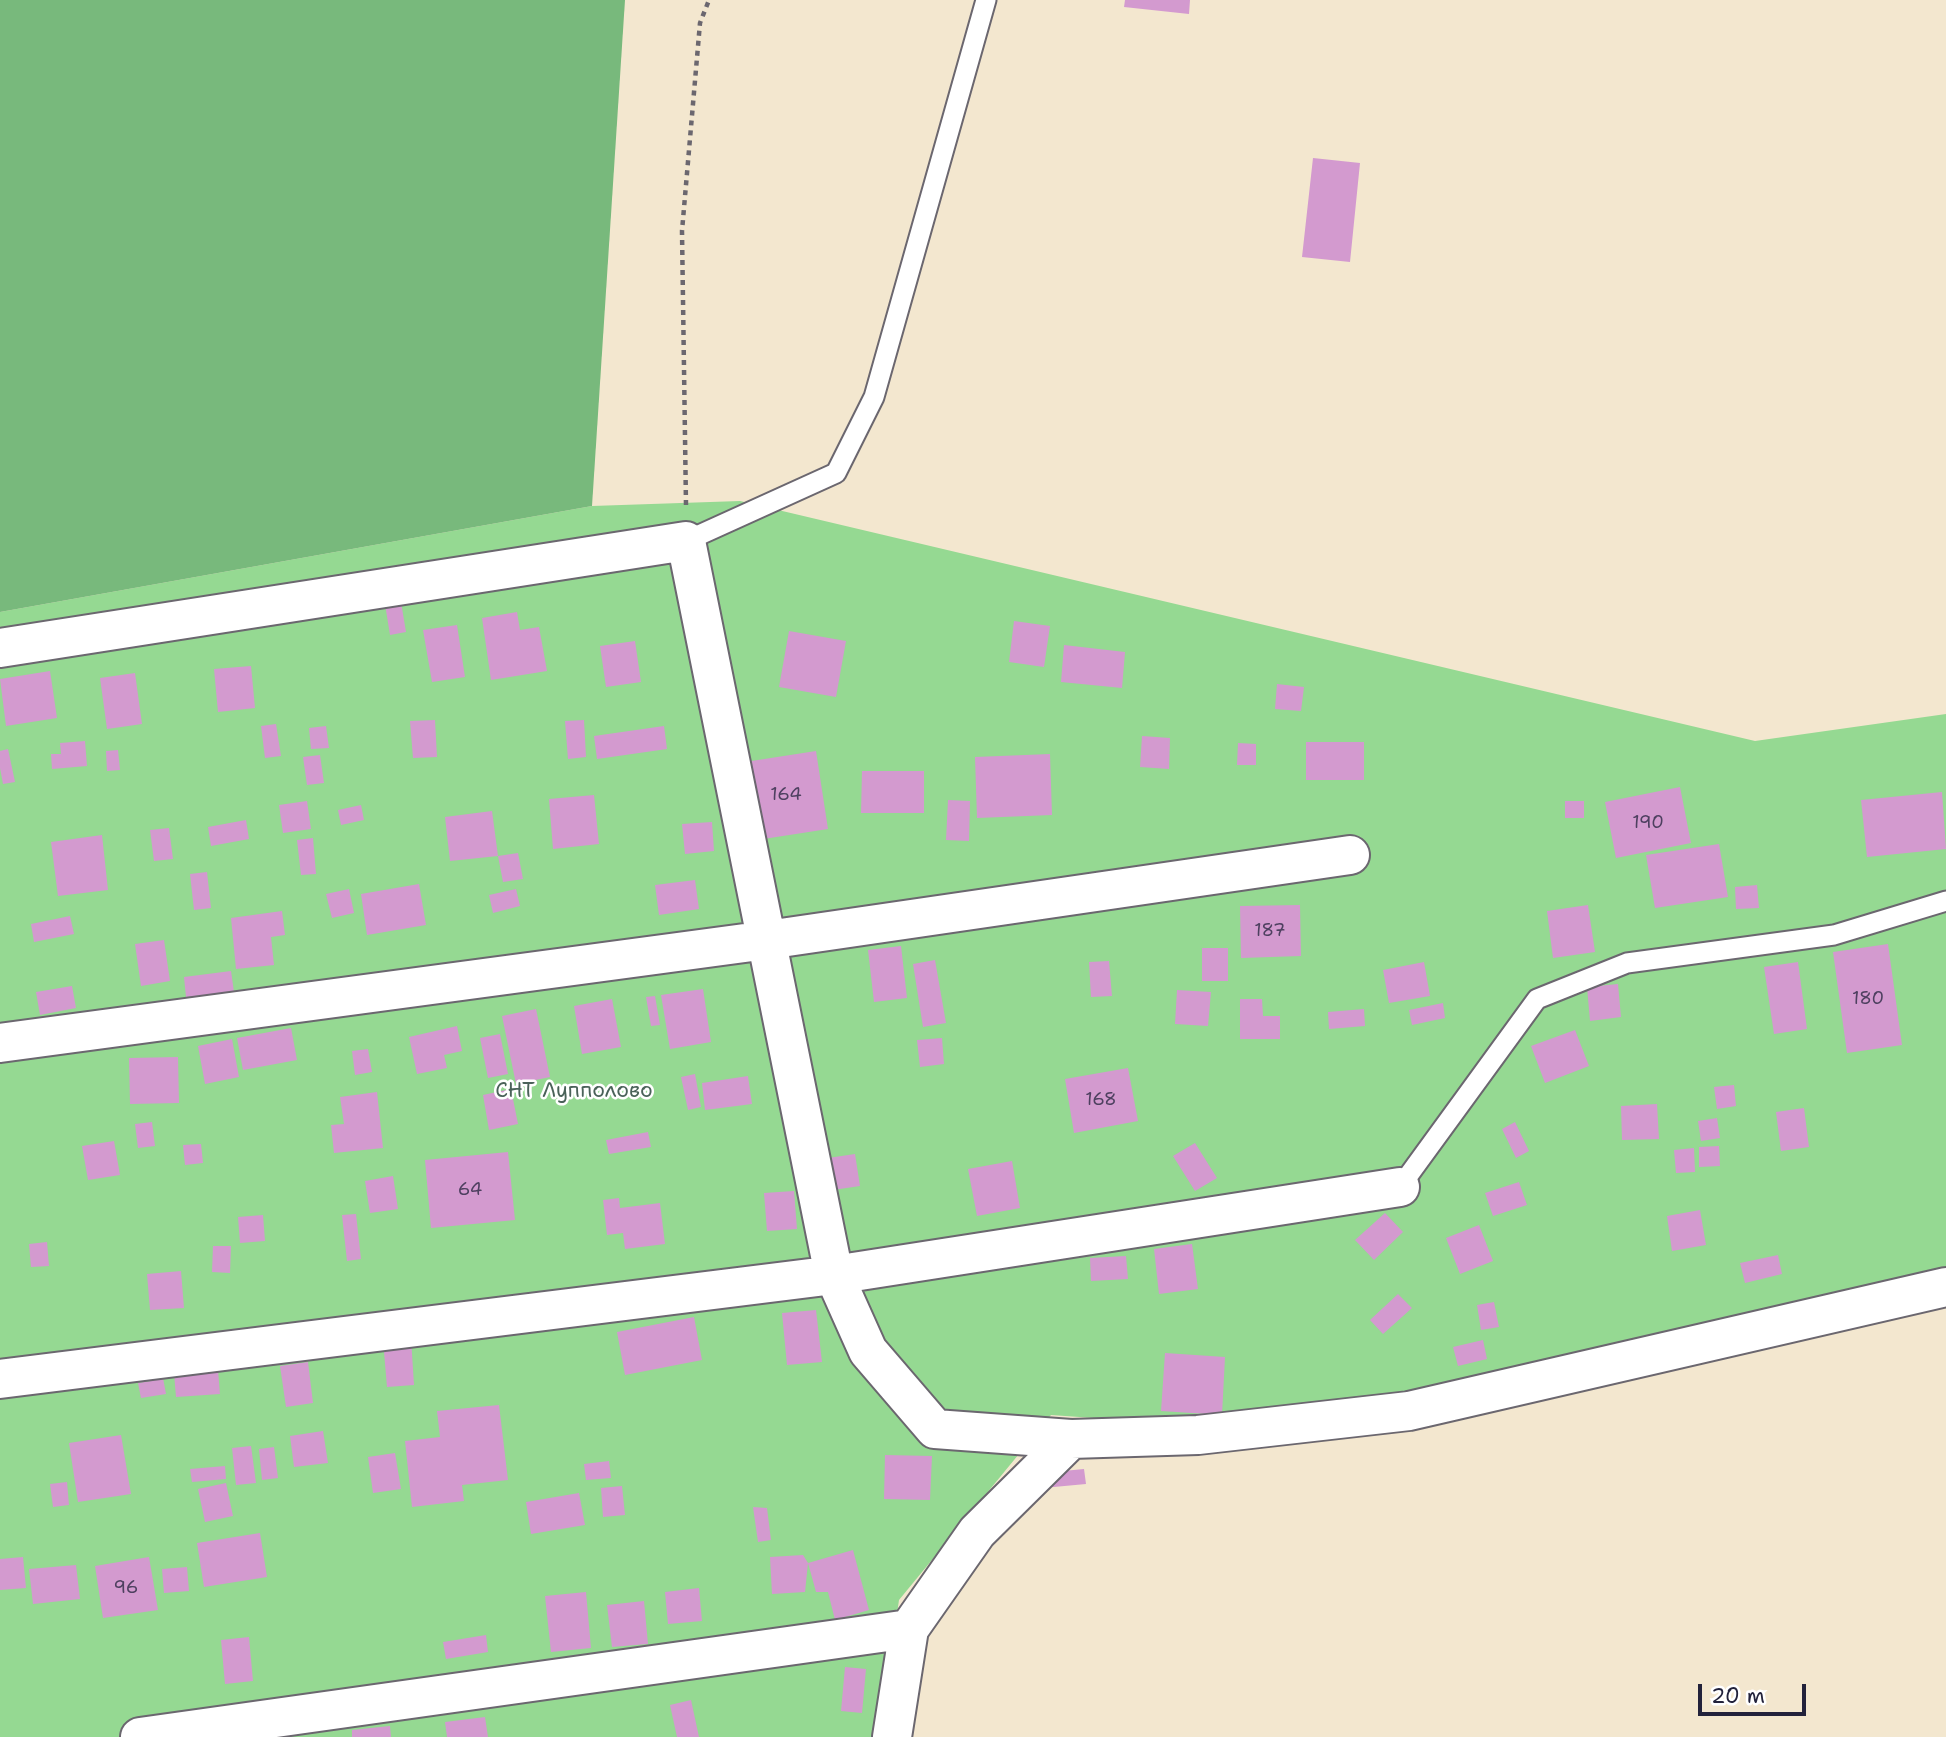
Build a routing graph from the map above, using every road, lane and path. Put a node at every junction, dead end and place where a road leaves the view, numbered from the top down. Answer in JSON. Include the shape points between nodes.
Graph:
{"nodes":[{"id":1,"x":709,"y":0,"type":"edge"},
{"id":2,"x":986,"y":0,"type":"edge"},
{"id":3,"x":686,"y":541,"type":"junction"},
{"id":4,"x":0,"y":648,"type":"edge"},
{"id":5,"x":1350,"y":855,"type":"dead end"},
{"id":6,"x":1946,"y":901,"type":"edge"},
{"id":7,"x":767,"y":940,"type":"junction"},
{"id":8,"x":0,"y":1043,"type":"edge"},
{"id":9,"x":1400,"y":1187,"type":"joint"},
{"id":10,"x":834,"y":1275,"type":"junction"},
{"id":11,"x":1946,"y":1287,"type":"edge"},
{"id":12,"x":0,"y":1379,"type":"edge"},
{"id":13,"x":1072,"y":1439,"type":"junction"},
{"id":14,"x":909,"y":1629,"type":"junction"},
{"id":15,"x":141,"y":1737,"type":"edge"},
{"id":16,"x":892,"y":1737,"type":"edge"}],
"edges":[{"from":1,"to":3,"type":"path","via":[[700,23],[682,231]]},
{"from":2,"to":3,"type":"lane","via":[[874,397],[836,473]]},
{"from":3,"to":4,"type":"street"},
{"from":3,"to":7,"type":"street"},
{"from":5,"to":7,"type":"street"},
{"from":6,"to":9,"type":"lane","via":[[1835,935],[1627,964],[1537,999]]},
{"from":7,"to":8,"type":"street"},
{"from":7,"to":10,"type":"street"},
{"from":9,"to":10,"type":"street"},
{"from":10,"to":12,"type":"street"},
{"from":10,"to":13,"type":"street","via":[[868,1351],[935,1429]]},
{"from":11,"to":13,"type":"street","via":[[1409,1411],[1198,1435]]},
{"from":13,"to":14,"type":"street","via":[[977,1532]]},
{"from":14,"to":15,"type":"street"},
{"from":14,"to":16,"type":"street"}]}
